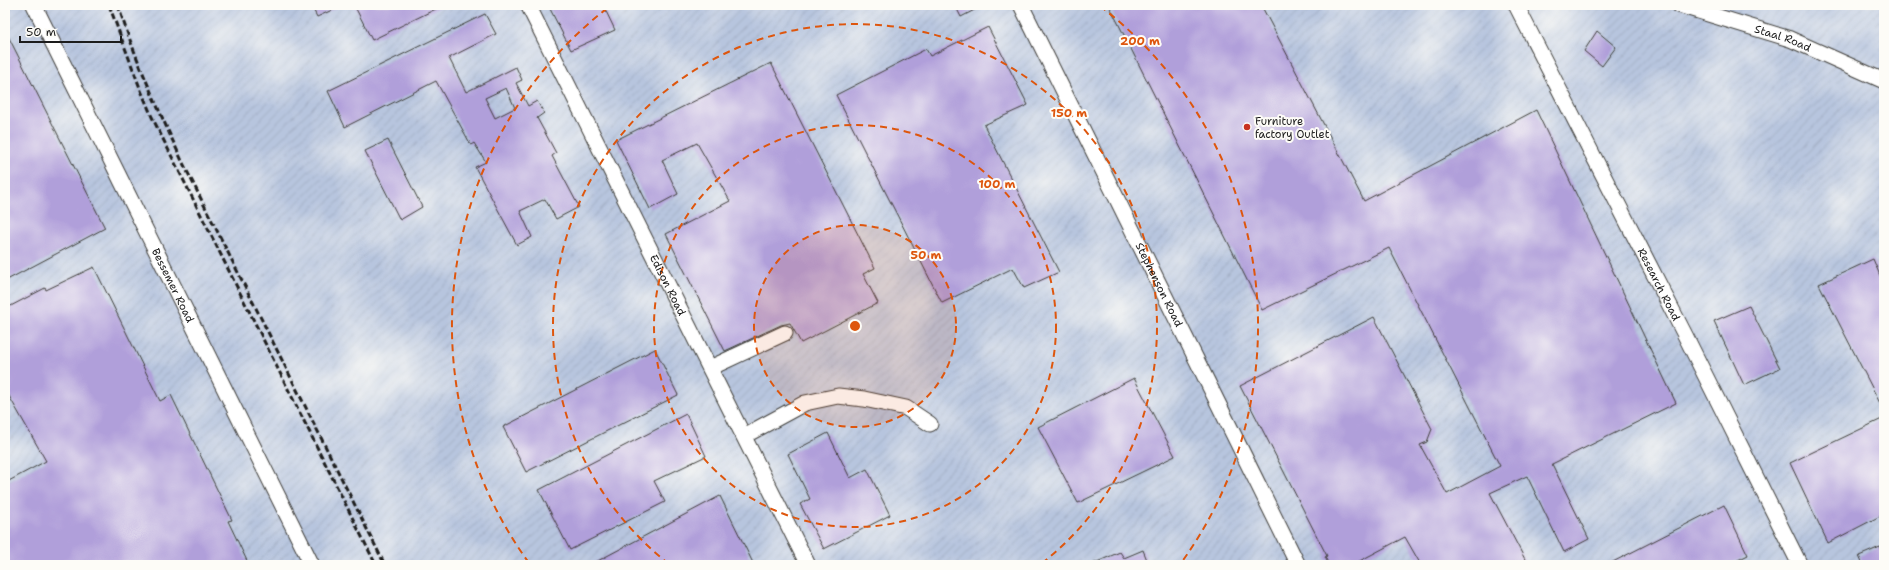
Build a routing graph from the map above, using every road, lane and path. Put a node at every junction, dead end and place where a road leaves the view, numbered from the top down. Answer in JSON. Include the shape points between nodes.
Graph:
{"nodes":[{"id":1,"x":34,"y":5,"type":"edge"},
{"id":2,"x":528,"y":5,"type":"edge"},
{"id":3,"x":1021,"y":5,"type":"edge"},
{"id":4,"x":1516,"y":5,"type":"edge"},
{"id":5,"x":1679,"y":5,"type":"edge"},
{"id":6,"x":1884,"y":81,"type":"edge"},
{"id":7,"x":785,"y":334,"type":"dead end"},
{"id":8,"x":710,"y":368,"type":"junction"},
{"id":9,"x":930,"y":424,"type":"dead end"},
{"id":10,"x":744,"y":436,"type":"junction"},
{"id":11,"x":312,"y":565,"type":"edge"},
{"id":12,"x":808,"y":565,"type":"edge"},
{"id":13,"x":1298,"y":565,"type":"edge"},
{"id":14,"x":1800,"y":565,"type":"edge"}],
"edges":[{"from":1,"to":11,"type":"street","name":"Bessemer Road"},
{"from":2,"to":8,"type":"street","name":"Edison Road"},
{"from":3,"to":13,"type":"street","name":"Stephenson Road"},
{"from":4,"to":14,"type":"street","name":"Research Road"},
{"from":5,"to":6,"type":"street","name":"Staal Road","via":[[1790,38]]},
{"from":7,"to":8,"type":"street"},
{"from":8,"to":10,"type":"street","name":"Edison Road"},
{"from":9,"to":10,"type":"street","via":[[906,408],[838,396],[805,403]]},
{"from":10,"to":12,"type":"street","name":"Edison Road"}]}
